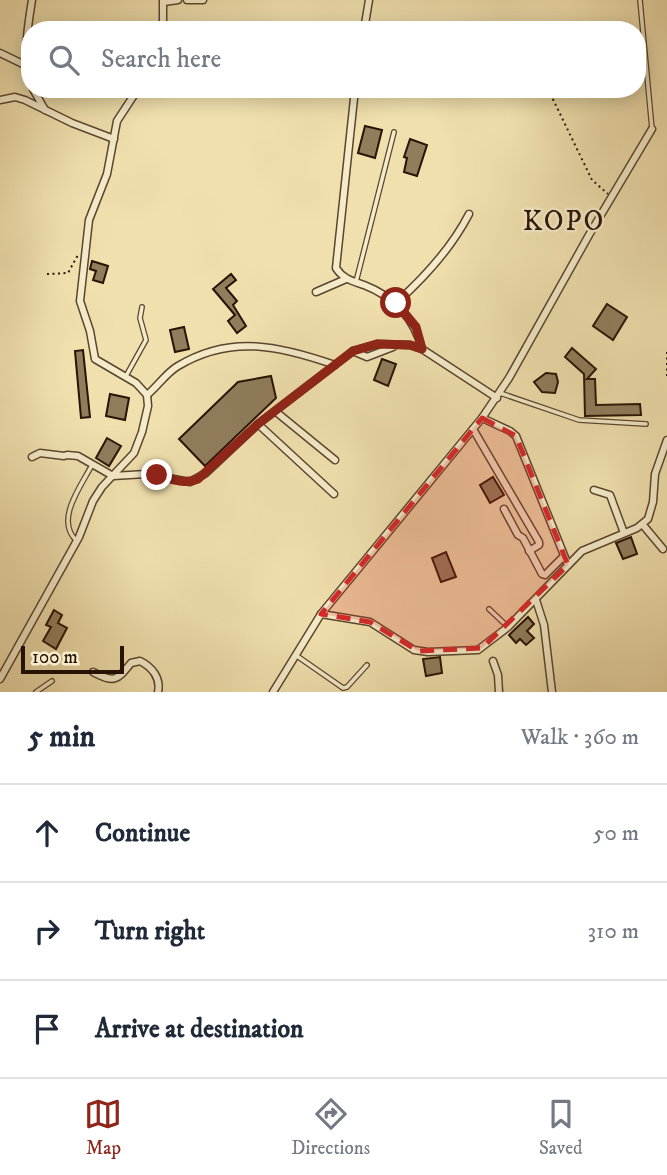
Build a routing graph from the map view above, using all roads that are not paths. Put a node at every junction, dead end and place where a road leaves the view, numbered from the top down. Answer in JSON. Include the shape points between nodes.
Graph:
{"nodes":[{"id":1,"x":32,"y":0,"type":"edge"},
{"id":2,"x":178,"y":0,"type":"edge"},
{"id":3,"x":187,"y":0,"type":"edge"},
{"id":4,"x":203,"y":0,"type":"edge"},
{"id":5,"x":369,"y":0,"type":"edge"},
{"id":6,"x":640,"y":0,"type":"edge"},
{"id":7,"x":164,"y":1,"type":"edge"},
{"id":8,"x":28,"y":21,"type":"edge"},
{"id":9,"x":163,"y":21,"type":"edge"},
{"id":10,"x":366,"y":21,"type":"edge"},
{"id":11,"x":642,"y":21,"type":"edge"},
{"id":12,"x":0,"y":53,"type":"edge"},
{"id":13,"x":21,"y":63,"type":"edge"},
{"id":14,"x":646,"y":64,"type":"edge"},
{"id":15,"x":39,"y":98,"type":"edge"},
{"id":16,"x":131,"y":98,"type":"edge"},
{"id":17,"x":354,"y":98,"type":"edge"},
{"id":18,"x":0,"y":100,"type":"edge"},
{"id":19,"x":47,"y":111,"type":"junction"},
{"id":20,"x":652,"y":129,"type":"joint"},
{"id":21,"x":394,"y":132,"type":"dead end"},
{"id":22,"x":114,"y":139,"type":"junction"},
{"id":23,"x":469,"y":214,"type":"dead end"},
{"id":24,"x":346,"y":279,"type":"junction"},
{"id":25,"x":356,"y":283,"type":"junction"},
{"id":26,"x":316,"y":292,"type":"dead end"},
{"id":27,"x":396,"y":303,"type":"junction"},
{"id":28,"x":142,"y":307,"type":"dead end"},
{"id":29,"x":394,"y":346,"type":"junction"},
{"id":30,"x":422,"y":349,"type":"junction"},
{"id":31,"x":353,"y":351,"type":"junction"},
{"id":32,"x":335,"y":365,"type":"junction"},
{"id":33,"x":126,"y":376,"type":"junction"},
{"id":34,"x":147,"y":395,"type":"junction"},
{"id":35,"x":498,"y":396,"type":"junction"},
{"id":36,"x":275,"y":411,"type":"junction"},
{"id":37,"x":482,"y":418,"type":"junction"},
{"id":38,"x":258,"y":424,"type":"junction"},
{"id":39,"x":646,"y":424,"type":"dead end"},
{"id":40,"x":473,"y":429,"type":"junction"},
{"id":41,"x":667,"y":440,"type":"edge"},
{"id":42,"x":32,"y":457,"type":"dead end"},
{"id":43,"x":335,"y":460,"type":"dead end"},
{"id":44,"x":92,"y":464,"type":"junction"},
{"id":45,"x":113,"y":476,"type":"junction"},
{"id":46,"x":594,"y":490,"type":"dead end"},
{"id":47,"x":334,"y":494,"type":"dead end"},
{"id":48,"x":504,"y":509,"type":"dead end"},
{"id":49,"x":528,"y":523,"type":"junction"},
{"id":50,"x":643,"y":525,"type":"junction"},
{"id":51,"x":516,"y":531,"type":"junction"},
{"id":52,"x":624,"y":533,"type":"junction"},
{"id":53,"x":77,"y":541,"type":"junction"},
{"id":54,"x":663,"y":549,"type":"dead end"},
{"id":55,"x":530,"y":551,"type":"junction"},
{"id":56,"x":564,"y":556,"type":"junction"},
{"id":57,"x":568,"y":565,"type":"junction"},
{"id":58,"x":536,"y":600,"type":"junction"},
{"id":59,"x":489,"y":609,"type":"dead end"},
{"id":60,"x":321,"y":614,"type":"junction"},
{"id":61,"x":508,"y":627,"type":"junction"},
{"id":62,"x":296,"y":654,"type":"junction"},
{"id":63,"x":493,"y":661,"type":"dead end"},
{"id":64,"x":367,"y":665,"type":"dead end"},
{"id":65,"x":93,"y":672,"type":"dead end"},
{"id":66,"x":0,"y":679,"type":"edge"},
{"id":67,"x":52,"y":681,"type":"dead end"},
{"id":68,"x":36,"y":692,"type":"edge"},
{"id":69,"x":158,"y":692,"type":"edge"},
{"id":70,"x":273,"y":692,"type":"edge"},
{"id":71,"x":499,"y":692,"type":"edge"},
{"id":72,"x":552,"y":692,"type":"edge"}],
"edges":[{"from":1,"to":8,"type":"street"},
{"from":2,"to":7,"type":"street"},
{"from":3,"to":4,"type":"street"},
{"from":5,"to":10,"type":"street"},
{"from":6,"to":11,"type":"lane"},
{"from":7,"to":9,"type":"street"},
{"from":12,"to":13,"type":"street"},
{"from":14,"to":20,"type":"lane"},
{"from":15,"to":19,"type":"street"},
{"from":16,"to":22,"type":"street","via":[[119,115]]},
{"from":17,"to":24,"type":"street","via":[[336,260],[337,270]]},
{"from":18,"to":19,"type":"street","via":[[18,98]]},
{"from":19,"to":22,"type":"street"},
{"from":20,"to":35,"type":"street"},
{"from":21,"to":25,"type":"lane"},
{"from":22,"to":33,"type":"street","via":[[107,174],[89,220],[80,301],[95,357]]},
{"from":23,"to":27,"type":"street","via":[[439,259]]},
{"from":24,"to":25,"type":"street"},
{"from":24,"to":26,"type":"street"},
{"from":25,"to":27,"type":"street"},
{"from":27,"to":30,"type":"street","via":[[416,327]]},
{"from":28,"to":33,"type":"lane","via":[[146,340]]},
{"from":29,"to":30,"type":"street"},
{"from":29,"to":31,"type":"street","via":[[373,345]]},
{"from":29,"to":31,"type":"street","via":[[367,357]]},
{"from":30,"to":35,"type":"street"},
{"from":31,"to":32,"type":"street"},
{"from":32,"to":34,"type":"street","via":[[264,346],[227,346],[178,366]]},
{"from":32,"to":36,"type":"street"},
{"from":33,"to":34,"type":"street"},
{"from":34,"to":45,"type":"street","via":[[138,445]]},
{"from":35,"to":37,"type":"street"},
{"from":35,"to":39,"type":"lane","via":[[579,420]]},
{"from":36,"to":38,"type":"street"},
{"from":36,"to":43,"type":"street"},
{"from":37,"to":40,"type":"street"},
{"from":37,"to":56,"type":"street","via":[[516,436]]},
{"from":38,"to":45,"type":"street","via":[[191,482],[146,474]]},
{"from":38,"to":47,"type":"street"},
{"from":40,"to":49,"type":"street"},
{"from":40,"to":60,"type":"street"},
{"from":41,"to":50,"type":"street","via":[[655,474],[652,508]]},
{"from":42,"to":44,"type":"street","via":[[40,453],[78,456]]},
{"from":44,"to":45,"type":"street"},
{"from":44,"to":53,"type":"lane","via":[[66,523]]},
{"from":45,"to":53,"type":"street","via":[[93,501]]},
{"from":46,"to":52,"type":"street","via":[[610,495]]},
{"from":48,"to":51,"type":"street"},
{"from":49,"to":51,"type":"street"},
{"from":49,"to":55,"type":"street","via":[[540,544]]},
{"from":50,"to":52,"type":"street"},
{"from":50,"to":54,"type":"street"},
{"from":51,"to":55,"type":"street"},
{"from":52,"to":57,"type":"street","via":[[585,549]]},
{"from":53,"to":66,"type":"street"},
{"from":55,"to":56,"type":"street","via":[[543,575]]},
{"from":56,"to":57,"type":"street"},
{"from":57,"to":58,"type":"street"},
{"from":58,"to":61,"type":"street"},
{"from":58,"to":72,"type":"street","via":[[544,625]]},
{"from":59,"to":61,"type":"lane"},
{"from":60,"to":61,"type":"street","via":[[370,622],[421,652],[478,650]]},
{"from":60,"to":62,"type":"street"},
{"from":62,"to":64,"type":"lane","via":[[343,688]]},
{"from":62,"to":70,"type":"street"},
{"from":63,"to":71,"type":"street"},
{"from":65,"to":69,"type":"street","via":[[117,678],[131,663],[140,661],[157,677]]},
{"from":67,"to":68,"type":"lane"}]}
